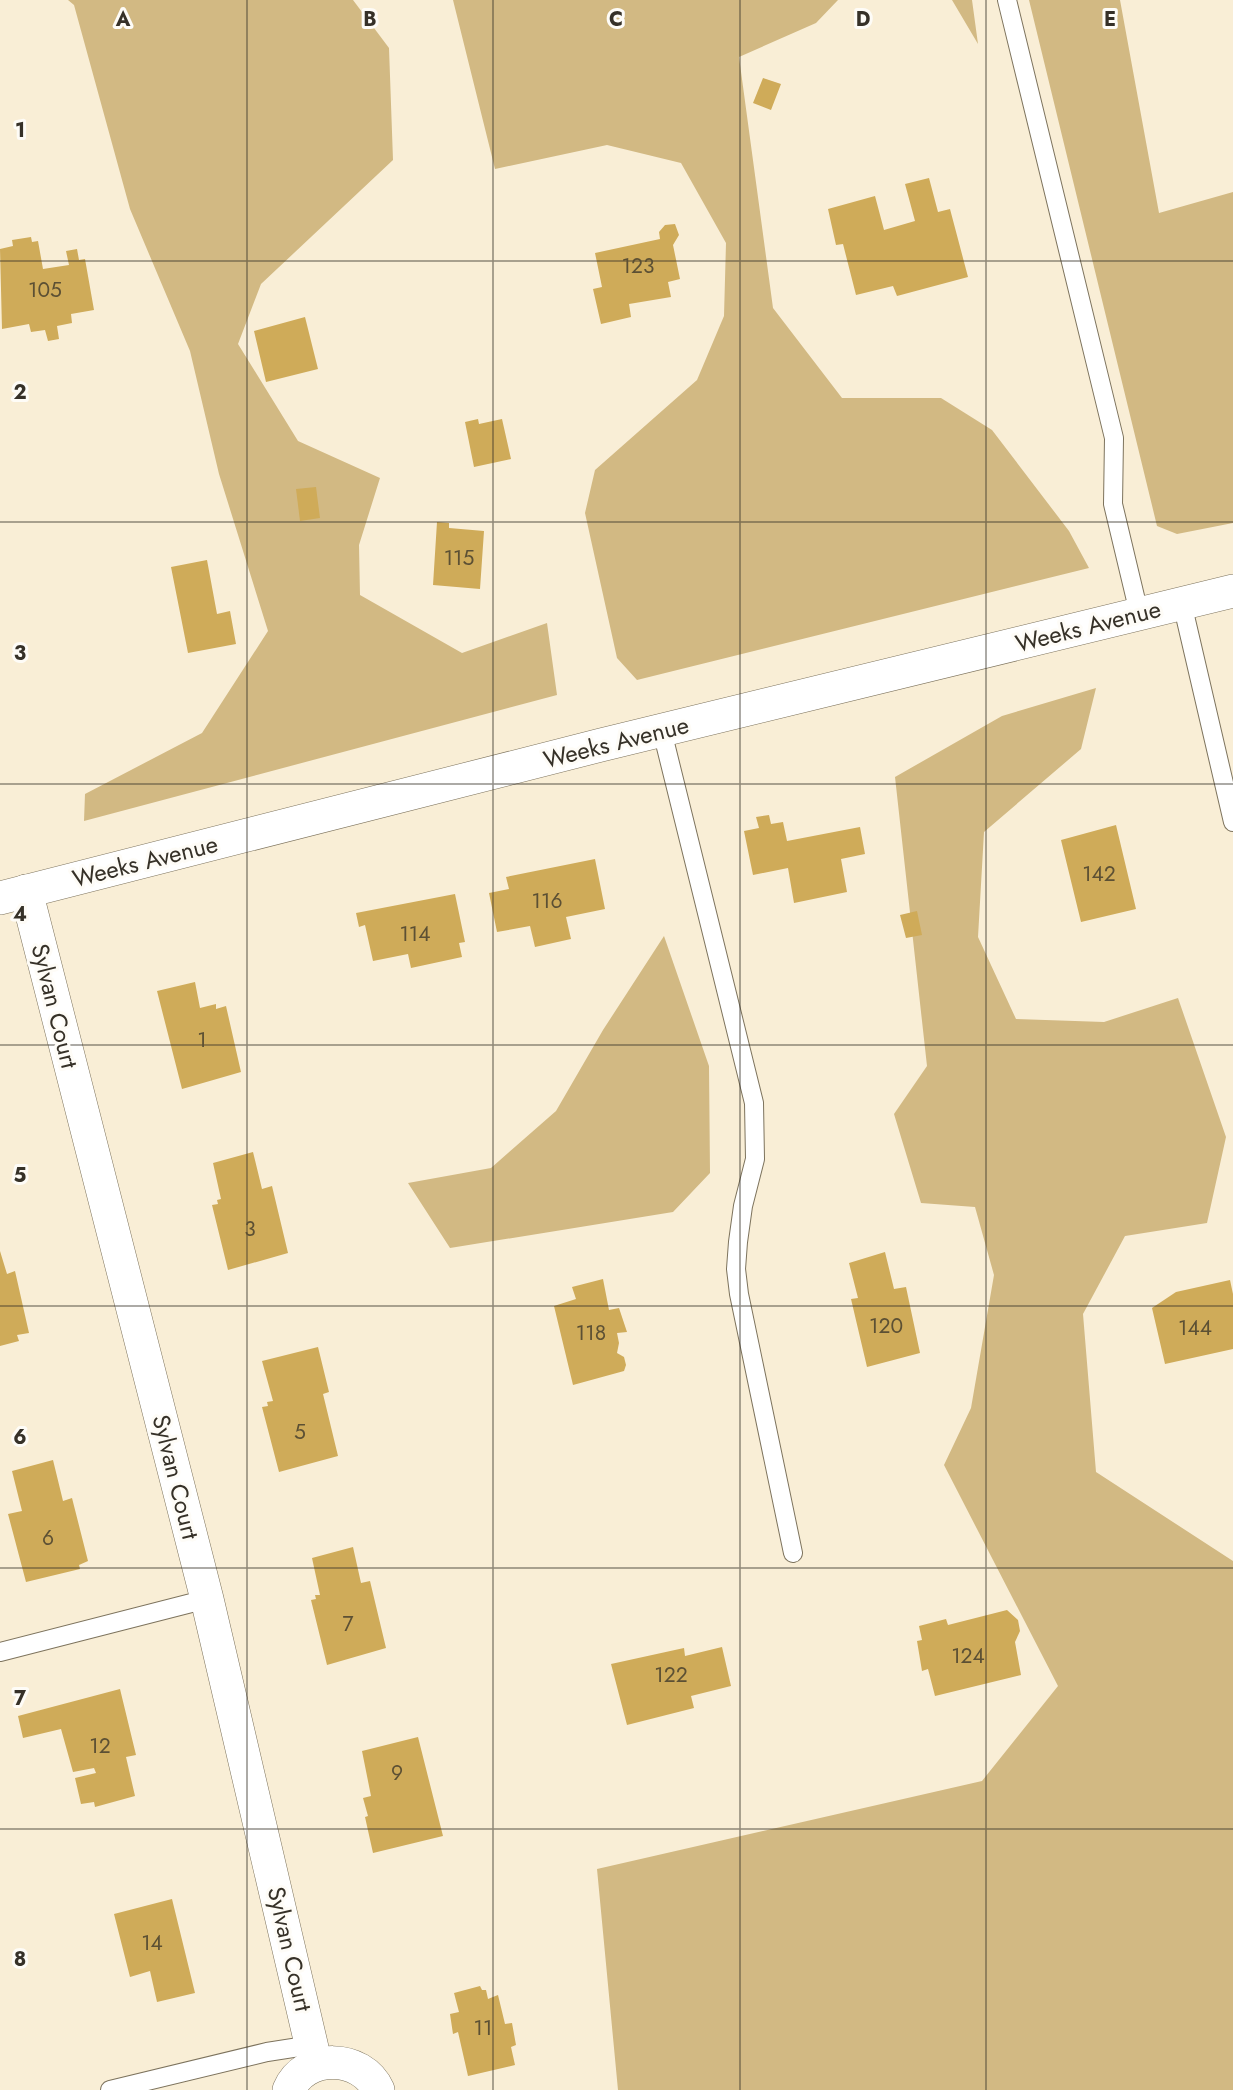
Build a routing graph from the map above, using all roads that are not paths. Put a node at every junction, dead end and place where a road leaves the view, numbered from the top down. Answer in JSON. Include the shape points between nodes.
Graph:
{"nodes":[{"id":1,"x":1007,"y":0,"type":"edge"},
{"id":2,"x":1233,"y":591,"type":"edge"},
{"id":3,"x":1182,"y":603,"type":"junction"},
{"id":4,"x":1139,"y":614,"type":"junction"},
{"id":5,"x":662,"y":731,"type":"junction"},
{"id":6,"x":1233,"y":822,"type":"edge"},
{"id":7,"x":13,"y":895,"type":"edge"},
{"id":8,"x":793,"y":1553,"type":"dead end"},
{"id":9,"x":207,"y":1599,"type":"junction"},
{"id":10,"x":0,"y":1652,"type":"edge"},
{"id":11,"x":314,"y":2055,"type":"junction"},
{"id":12,"x":111,"y":2090,"type":"edge"},
{"id":13,"x":289,"y":2090,"type":"edge"},
{"id":14,"x":378,"y":2090,"type":"edge"}],
"edges":[{"from":1,"to":4,"type":"lane","via":[[1114,438],[1113,504]]},
{"from":2,"to":3,"type":"street","name":"Weeks Avenue"},
{"from":3,"to":4,"type":"street","name":"Weeks Avenue"},
{"from":3,"to":6,"type":"lane"},
{"from":4,"to":5,"type":"street","name":"Weeks Avenue"},
{"from":5,"to":7,"type":"street","name":"Weeks Avenue"},
{"from":5,"to":8,"type":"lane","via":[[754,1103],[754,1159],[743,1206],[736,1269]]},
{"from":7,"to":9,"type":"street","name":"Sylvan Court"},
{"from":9,"to":10,"type":"lane"},
{"from":9,"to":11,"type":"street","name":"Sylvan Court"},
{"from":11,"to":12,"type":"lane","via":[[267,2052]]},
{"from":11,"to":13,"type":"street"},
{"from":11,"to":14,"type":"street","via":[[350,2064],[365,2073]]}]}
